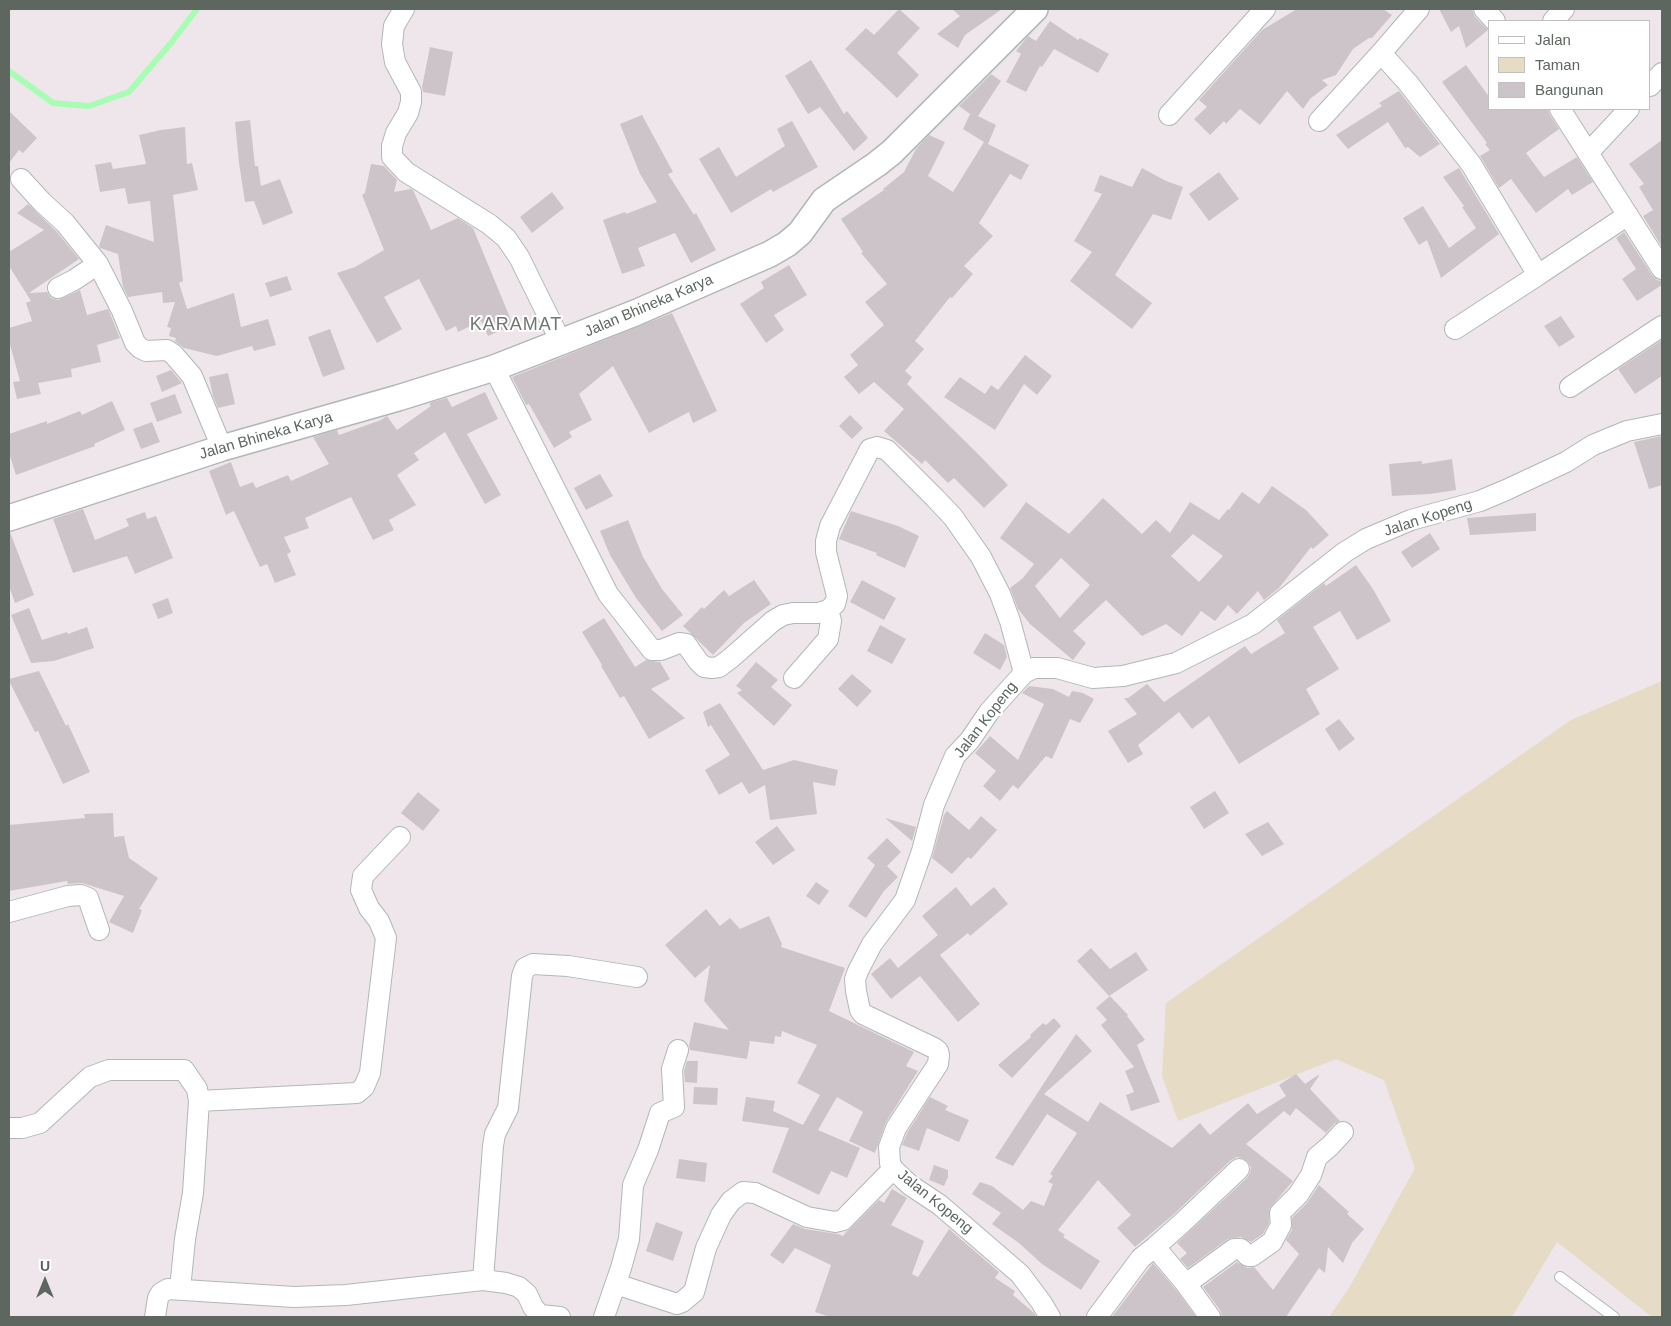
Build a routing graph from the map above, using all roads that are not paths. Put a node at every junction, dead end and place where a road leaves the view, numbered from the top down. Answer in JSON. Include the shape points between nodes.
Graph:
{"nodes":[{"id":1,"x":404,"y":9,"type":"edge"},
{"id":2,"x":1035,"y":9,"type":"edge"},
{"id":3,"x":1265,"y":9,"type":"edge"},
{"id":4,"x":1419,"y":9,"type":"edge"},
{"id":5,"x":1484,"y":9,"type":"edge"},
{"id":6,"x":1564,"y":9,"type":"edge"},
{"id":7,"x":1494,"y":20,"type":"edge"},
{"id":8,"x":1554,"y":20,"type":"edge"},
{"id":9,"x":1381,"y":53,"type":"junction"},
{"id":10,"x":1662,"y":73,"type":"edge"},
{"id":11,"x":1651,"y":85,"type":"edge"},
{"id":12,"x":1561,"y":110,"type":"edge"},
{"id":13,"x":1628,"y":110,"type":"edge"},
{"id":14,"x":1169,"y":114,"type":"dead end"},
{"id":15,"x":1319,"y":121,"type":"dead end"},
{"id":16,"x":1589,"y":152,"type":"junction"},
{"id":17,"x":21,"y":179,"type":"dead end"},
{"id":18,"x":1628,"y":216,"type":"junction"},
{"id":19,"x":98,"y":264,"type":"junction"},
{"id":20,"x":1662,"y":268,"type":"edge"},
{"id":21,"x":1538,"y":274,"type":"junction"},
{"id":22,"x":58,"y":288,"type":"dead end"},
{"id":23,"x":1662,"y":326,"type":"edge"},
{"id":24,"x":1455,"y":329,"type":"dead end"},
{"id":25,"x":561,"y":342,"type":"junction"},
{"id":26,"x":494,"y":368,"type":"junction"},
{"id":27,"x":1570,"y":387,"type":"dead end"},
{"id":28,"x":1662,"y":424,"type":"edge"},
{"id":29,"x":222,"y":448,"type":"junction"},
{"id":30,"x":9,"y":518,"type":"edge"},
{"id":31,"x":828,"y":610,"type":"junction"},
{"id":32,"x":1024,"y":673,"type":"junction"},
{"id":33,"x":794,"y":678,"type":"dead end"},
{"id":34,"x":400,"y":837,"type":"dead end"},
{"id":35,"x":9,"y":912,"type":"edge"},
{"id":36,"x":100,"y":930,"type":"dead end"},
{"id":37,"x":637,"y":977,"type":"dead end"},
{"id":38,"x":678,"y":1050,"type":"dead end"},
{"id":39,"x":199,"y":1101,"type":"junction"},
{"id":40,"x":9,"y":1128,"type":"edge"},
{"id":41,"x":1343,"y":1132,"type":"dead end"},
{"id":42,"x":1239,"y":1168,"type":"dead end"},
{"id":43,"x":893,"y":1169,"type":"junction"},
{"id":44,"x":1155,"y":1247,"type":"junction"},
{"id":45,"x":1560,"y":1277,"type":"dead end"},
{"id":46,"x":483,"y":1280,"type":"junction"},
{"id":47,"x":616,"y":1284,"type":"junction"},
{"id":48,"x":1186,"y":1284,"type":"junction"},
{"id":49,"x":180,"y":1289,"type":"junction"},
{"id":50,"x":155,"y":1317,"type":"edge"},
{"id":51,"x":560,"y":1317,"type":"edge"},
{"id":52,"x":604,"y":1317,"type":"edge"},
{"id":53,"x":1050,"y":1317,"type":"edge"},
{"id":54,"x":1096,"y":1317,"type":"edge"},
{"id":55,"x":1210,"y":1317,"type":"edge"},
{"id":56,"x":1614,"y":1317,"type":"edge"}],
"edges":[{"from":1,"to":25,"type":"street","via":[[394,26],[392,44],[395,62],[411,92],[411,102],[394,140],[392,157],[406,172],[506,238],[519,257]]},
{"from":2,"to":25,"type":"street","name":"Jalan Bhineka Karya","via":[[892,152],[824,200],[800,233],[787,244],[635,313]]},
{"from":3,"to":14,"type":"street"},
{"from":4,"to":9,"type":"street"},
{"from":5,"to":7,"type":"street"},
{"from":6,"to":8,"type":"street"},
{"from":9,"to":15,"type":"street"},
{"from":9,"to":21,"type":"street","via":[[1471,164]]},
{"from":10,"to":11,"type":"street"},
{"from":12,"to":16,"type":"street"},
{"from":13,"to":16,"type":"street"},
{"from":16,"to":18,"type":"street"},
{"from":17,"to":19,"type":"street","via":[[65,223]]},
{"from":18,"to":20,"type":"street"},
{"from":18,"to":21,"type":"street"},
{"from":19,"to":22,"type":"street"},
{"from":19,"to":29,"type":"street","via":[[135,343],[146,351],[167,350],[192,376]]},
{"from":21,"to":24,"type":"street"},
{"from":23,"to":27,"type":"street"},
{"from":25,"to":26,"type":"street","name":"Jalan Bhineka Karya"},
{"from":26,"to":29,"type":"street","name":"Jalan Bhineka Karya"},
{"from":26,"to":31,"type":"street","via":[[608,594],[652,650],[686,644],[704,667],[719,667],[773,621],[793,613]]},
{"from":28,"to":32,"type":"street","name":"Jalan Kopeng","via":[[1627,431],[1593,445],[1531,480],[1480,501],[1411,520],[1366,540],[1345,552],[1253,624],[1176,663],[1123,676],[1094,678],[1057,668],[1034,668]]},
{"from":29,"to":30,"type":"street","name":"Jalan Bhineka Karya"},
{"from":31,"to":32,"type":"street","via":[[835,604],[837,596],[826,552],[830,526],[870,449],[882,447],[953,517],[981,557],[1010,621]]},
{"from":31,"to":33,"type":"street","via":[[831,622],[828,639]]},
{"from":32,"to":43,"type":"street","name":"Jalan Kopeng","via":[[955,756],[934,805],[905,900],[872,944],[855,979],[858,1006],[863,1014],[934,1048],[939,1055],[938,1064],[896,1128],[889,1147]]},
{"from":34,"to":39,"type":"street","via":[[363,876],[361,890],[386,938],[370,1073],[364,1087],[357,1093]]},
{"from":35,"to":36,"type":"street","via":[[81,895],[88,898]]},
{"from":37,"to":46,"type":"street","via":[[568,966],[533,964],[525,968],[508,1108],[495,1134],[493,1146]]},
{"from":38,"to":47,"type":"street","via":[[672,1069],[674,1107],[660,1113],[633,1185],[629,1239]]},
{"from":39,"to":40,"type":"street","via":[[197,1089],[184,1070],[110,1070],[90,1077],[40,1123]]},
{"from":39,"to":49,"type":"street","via":[[193,1193]]},
{"from":41,"to":48,"type":"street","via":[[1317,1157],[1311,1175],[1298,1195],[1280,1213],[1281,1225],[1272,1242],[1252,1256],[1241,1249],[1234,1249]]},
{"from":42,"to":44,"type":"street"},
{"from":43,"to":47,"type":"street","via":[[843,1220],[835,1222],[807,1217],[743,1192],[732,1201],[718,1222],[706,1248],[694,1292],[682,1302],[677,1304]]},
{"from":43,"to":53,"type":"street","name":"Jalan Kopeng","via":[[954,1216],[1020,1274]]},
{"from":44,"to":48,"type":"street"},
{"from":44,"to":54,"type":"street","via":[[1141,1258]]},
{"from":45,"to":56,"type":"lane"},
{"from":46,"to":49,"type":"street","via":[[346,1295],[294,1297]]},
{"from":46,"to":51,"type":"street","via":[[519,1287],[540,1315]]},
{"from":47,"to":52,"type":"street"},
{"from":48,"to":55,"type":"street"},
{"from":49,"to":50,"type":"street","via":[[161,1293]]}]}
